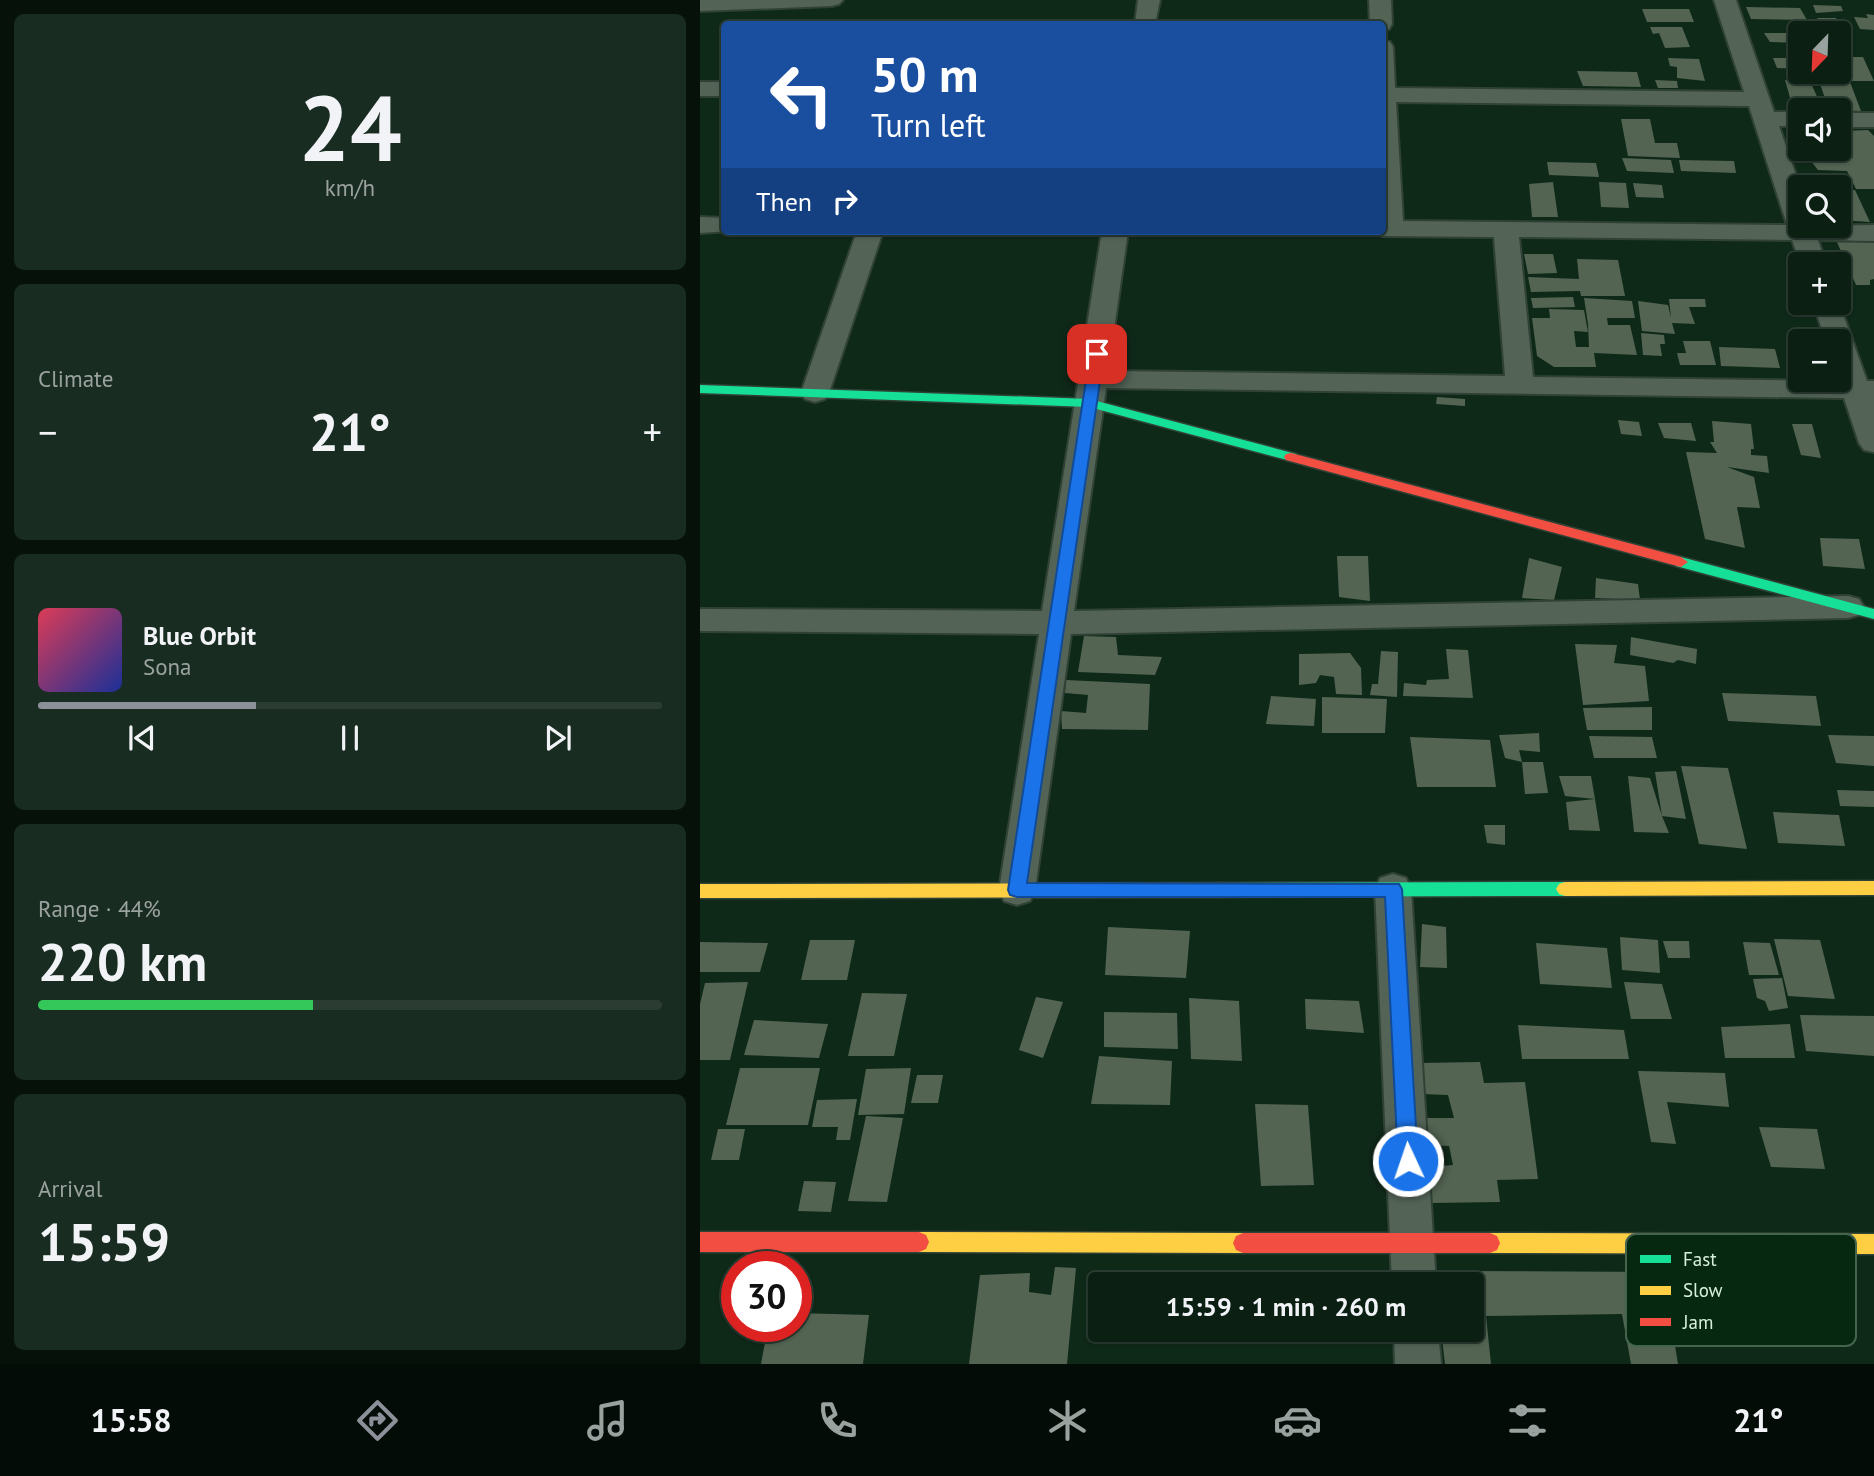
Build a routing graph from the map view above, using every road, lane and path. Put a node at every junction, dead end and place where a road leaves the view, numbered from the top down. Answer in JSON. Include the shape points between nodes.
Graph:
{"nodes":[{"id":1,"x":832,"y":0,"type":"edge"},
{"id":2,"x":1149,"y":0,"type":"edge"},
{"id":3,"x":1380,"y":0,"type":"edge"},
{"id":4,"x":1725,"y":0,"type":"edge"},
{"id":5,"x":700,"y":5,"type":"edge"},
{"id":6,"x":1146,"y":21,"type":"edge"},
{"id":7,"x":1381,"y":21,"type":"edge"},
{"id":8,"x":700,"y":89,"type":"edge"},
{"id":9,"x":721,"y":89,"type":"edge"},
{"id":10,"x":1386,"y":95,"type":"edge"},
{"id":11,"x":1761,"y":109,"type":"junction"},
{"id":12,"x":1788,"y":116,"type":"edge"},
{"id":13,"x":1851,"y":120,"type":"edge"},
{"id":14,"x":1874,"y":120,"type":"edge"},
{"id":15,"x":1386,"y":162,"type":"edge"},
{"id":16,"x":1788,"y":188,"type":"edge"},
{"id":17,"x":700,"y":225,"type":"edge"},
{"id":18,"x":721,"y":225,"type":"edge"},
{"id":19,"x":1387,"y":228,"type":"edge"},
{"id":20,"x":1506,"y":229,"type":"junction"},
{"id":21,"x":1788,"y":232,"type":"edge"},
{"id":22,"x":1851,"y":233,"type":"edge"},
{"id":23,"x":1874,"y":233,"type":"edge"},
{"id":24,"x":869,"y":235,"type":"edge"},
{"id":25,"x":1114,"y":235,"type":"edge"},
{"id":26,"x":1851,"y":364,"type":"edge"},
{"id":27,"x":1520,"y":386,"type":"junction"},
{"id":28,"x":700,"y":389,"type":"edge"},
{"id":29,"x":1865,"y":390,"type":"edge"},
{"id":30,"x":1091,"y":391,"type":"junction"},
{"id":31,"x":815,"y":393,"type":"junction"},
{"id":32,"x":1874,"y":443,"type":"edge"},
{"id":33,"x":1861,"y":610,"type":"edge"},
{"id":34,"x":700,"y":620,"type":"edge"},
{"id":35,"x":1056,"y":622,"type":"junction"},
{"id":36,"x":1874,"y":888,"type":"edge"},
{"id":37,"x":1393,"y":889,"type":"junction"},
{"id":38,"x":1017,"y":890,"type":"junction"},
{"id":39,"x":700,"y":891,"type":"edge"},
{"id":40,"x":700,"y":1242,"type":"edge"},
{"id":41,"x":1874,"y":1244,"type":"edge"},
{"id":42,"x":1856,"y":1245,"type":"edge"},
{"id":43,"x":1626,"y":1255,"type":"edge"},
{"id":44,"x":1413,"y":1264,"type":"edge"},
{"id":45,"x":1417,"y":1342,"type":"edge"},
{"id":46,"x":1418,"y":1364,"type":"edge"}],
"edges":[{"from":1,"to":5,"type":"street"},
{"from":2,"to":6,"type":"street"},
{"from":3,"to":7,"type":"street"},
{"from":4,"to":11,"type":"street"},
{"from":8,"to":9,"type":"street"},
{"from":10,"to":11,"type":"street"},
{"from":11,"to":12,"type":"street"},
{"from":11,"to":16,"type":"street"},
{"from":13,"to":14,"type":"street"},
{"from":15,"to":19,"type":"street"},
{"from":17,"to":18,"type":"street"},
{"from":19,"to":20,"type":"street"},
{"from":20,"to":21,"type":"street"},
{"from":20,"to":27,"type":"street"},
{"from":22,"to":23,"type":"street"},
{"from":24,"to":31,"type":"street"},
{"from":25,"to":30,"type":"street"},
{"from":26,"to":29,"type":"street"},
{"from":27,"to":29,"type":"street"},
{"from":27,"to":30,"type":"street"},
{"from":28,"to":31,"type":"street"},
{"from":29,"to":32,"type":"street"},
{"from":30,"to":31,"type":"street"},
{"from":30,"to":33,"type":"street"},
{"from":30,"to":35,"type":"street"},
{"from":33,"to":35,"type":"street"},
{"from":34,"to":35,"type":"street"},
{"from":35,"to":38,"type":"street"},
{"from":36,"to":37,"type":"street"},
{"from":37,"to":38,"type":"street"},
{"from":37,"to":44,"type":"street"},
{"from":38,"to":39,"type":"street"},
{"from":40,"to":44,"type":"street"},
{"from":41,"to":42,"type":"street"},
{"from":43,"to":44,"type":"street"},
{"from":45,"to":46,"type":"street"}]}
